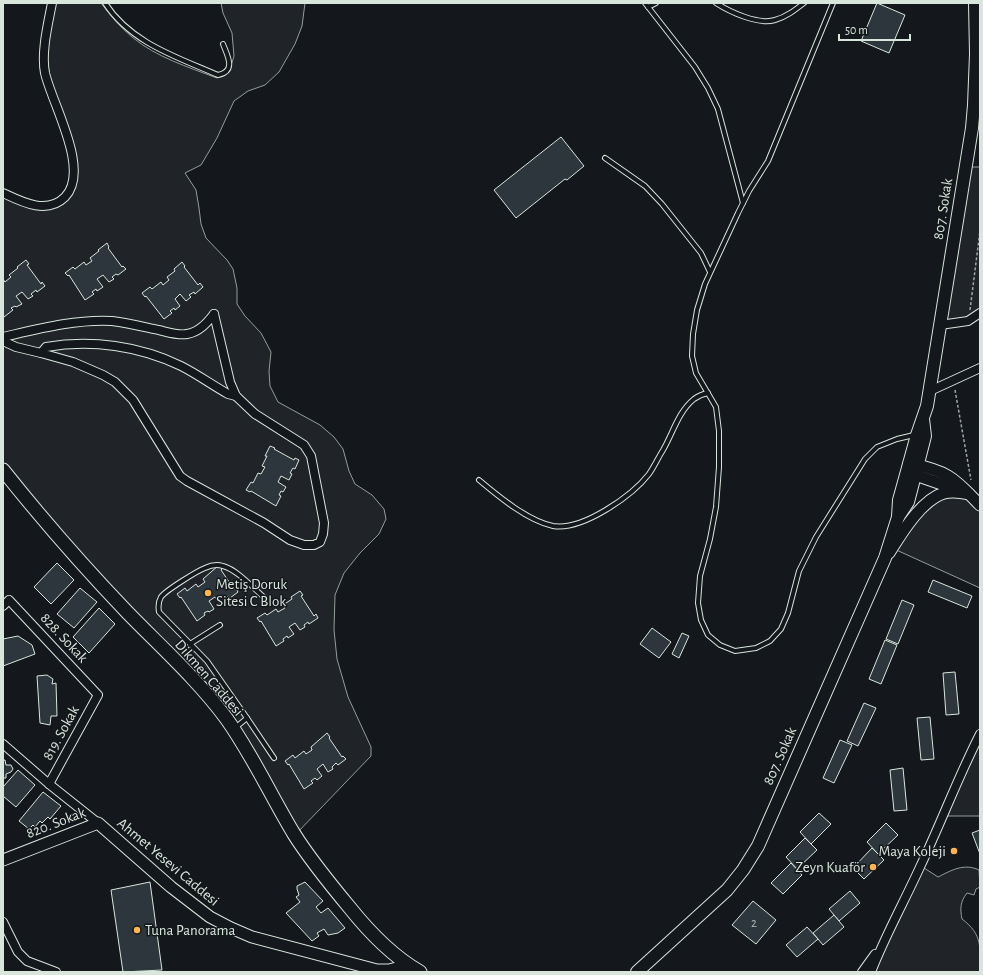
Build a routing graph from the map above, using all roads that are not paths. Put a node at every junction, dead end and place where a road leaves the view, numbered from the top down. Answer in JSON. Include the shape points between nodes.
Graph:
{"nodes":[{"id":1,"x":52,"y":3,"type":"edge"},
{"id":2,"x":105,"y":3,"type":"edge"},
{"id":3,"x":656,"y":3,"type":"edge"},
{"id":4,"x":716,"y":3,"type":"edge"},
{"id":5,"x":804,"y":3,"type":"edge"},
{"id":6,"x":833,"y":3,"type":"edge"},
{"id":7,"x":976,"y":3,"type":"edge"},
{"id":8,"x":646,"y":5,"type":"edge"},
{"id":9,"x":223,"y":44,"type":"dead end"},
{"id":10,"x":605,"y":158,"type":"dead end"},
{"id":11,"x":3,"y":193,"type":"edge"},
{"id":12,"x":743,"y":203,"type":"junction"},
{"id":13,"x":710,"y":272,"type":"junction"},
{"id":14,"x":980,"y":313,"type":"edge"},
{"id":15,"x":940,"y":325,"type":"junction"},
{"id":16,"x":3,"y":337,"type":"edge"},
{"id":17,"x":3,"y":341,"type":"edge"},
{"id":18,"x":42,"y":353,"type":"junction"},
{"id":19,"x":980,"y":368,"type":"edge"},
{"id":20,"x":930,"y":391,"type":"junction"},
{"id":21,"x":708,"y":393,"type":"junction"},
{"id":22,"x":236,"y":396,"type":"junction"},
{"id":23,"x":923,"y":418,"type":"junction"},
{"id":24,"x":917,"y":435,"type":"junction"},
{"id":25,"x":912,"y":469,"type":"junction"},
{"id":26,"x":3,"y":470,"type":"edge"},
{"id":27,"x":479,"y":480,"type":"dead end"},
{"id":28,"x":974,"y":500,"type":"edge"},
{"id":29,"x":885,"y":558,"type":"junction"},
{"id":30,"x":267,"y":600,"type":"dead end"},
{"id":31,"x":6,"y":603,"type":"edge"},
{"id":32,"x":220,"y":625,"type":"dead end"},
{"id":33,"x":190,"y":644,"type":"junction"},
{"id":34,"x":98,"y":696,"type":"joint"},
{"id":35,"x":248,"y":718,"type":"junction"},
{"id":36,"x":234,"y":729,"type":"junction"},
{"id":37,"x":980,"y":734,"type":"edge"},
{"id":38,"x":3,"y":744,"type":"edge"},
{"id":39,"x":274,"y":758,"type":"dead end"},
{"id":40,"x":49,"y":784,"type":"junction"},
{"id":41,"x":98,"y":823,"type":"junction"},
{"id":42,"x":3,"y":860,"type":"edge"},
{"id":43,"x":3,"y":922,"type":"edge"},
{"id":44,"x":880,"y":947,"type":"junction"},
{"id":45,"x":408,"y":965,"type":"junction"},
{"id":46,"x":56,"y":972,"type":"edge"},
{"id":47,"x":420,"y":972,"type":"edge"},
{"id":48,"x":637,"y":972,"type":"edge"},
{"id":49,"x":862,"y":972,"type":"edge"},
{"id":50,"x":871,"y":972,"type":"edge"}],
"edges":[{"from":1,"to":11,"type":"street","via":[[44,55],[45,72],[73,159],[75,173],[72,185],[67,195],[59,202],[48,206],[34,206]]},
{"from":2,"to":9,"type":"lane","via":[[120,22],[140,38],[218,74],[226,71],[229,66]]},
{"from":3,"to":8,"type":"lane"},
{"from":4,"to":5,"type":"lane","via":[[755,20],[774,21],[788,15]]},
{"from":6,"to":12,"type":"lane","via":[[768,161]]},
{"from":7,"to":15,"type":"main road","name":"807. Sokak","via":[[972,128]]},
{"from":8,"to":12,"type":"lane","via":[[695,67],[708,88],[718,109]]},
{"from":10,"to":13,"type":"lane","via":[[645,186],[662,204],[701,253]]},
{"from":12,"to":13,"type":"lane"},
{"from":13,"to":21,"type":"lane","via":[[697,310],[692,356],[696,373]]},
{"from":14,"to":15,"type":"street","via":[[968,321]]},
{"from":15,"to":20,"type":"main road","name":"807. Sokak"},
{"from":16,"to":22,"type":"street","via":[[52,326],[94,321],[128,323],[183,334],[194,332],[204,326],[214,314],[230,382]]},
{"from":17,"to":18,"type":"street"},
{"from":18,"to":22,"type":"street","via":[[46,347],[76,343],[140,351],[181,366],[228,394]]},
{"from":18,"to":22,"type":"street","via":[[73,362],[115,382],[133,400],[176,470],[187,481],[290,540],[304,545],[320,542],[324,524],[311,456],[304,445],[255,414]]},
{"from":19,"to":20,"type":"street"},
{"from":20,"to":23,"type":"main road","name":"807. Sokak"},
{"from":21,"to":24,"type":"lane","via":[[716,407],[719,467],[716,507],[700,576],[698,603],[701,620],[708,635],[720,645],[735,651],[756,648],[770,641],[781,629],[799,571],[816,536],[865,459],[877,447]]},
{"from":21,"to":27,"type":"lane","via":[[695,398],[687,405],[648,475],[626,496],[601,514],[585,521],[565,526],[541,522],[503,500]]},
{"from":23,"to":24,"type":"main road","name":"807. Sokak"},
{"from":23,"to":25,"type":"main road","name":"807. Sokak","via":[[925,436]]},
{"from":24,"to":25,"type":"main road","name":"807. Sokak"},
{"from":25,"to":28,"type":"street"},
{"from":25,"to":29,"type":"main road","name":"807. Sokak","via":[[908,502],[898,517]]},
{"from":26,"to":36,"type":"main road","name":"Dikmen Caddesi","via":[[102,586],[194,679]]},
{"from":28,"to":29,"type":"street","via":[[956,491],[933,499],[914,518]]},
{"from":29,"to":48,"type":"main road","name":"807. Sokak","via":[[758,846],[727,890]]},
{"from":30,"to":33,"type":"lane","via":[[229,568],[216,565],[205,568],[164,594],[159,602],[159,612]]},
{"from":31,"to":34,"type":"street","name":"828. Sokak"},
{"from":32,"to":33,"type":"lane"},
{"from":33,"to":35,"type":"lane","via":[[207,661]]},
{"from":34,"to":40,"type":"street","name":"819. Sokak"},
{"from":35,"to":36,"type":"lane"},
{"from":35,"to":39,"type":"lane"},
{"from":36,"to":45,"type":"main road","name":"Dikmen Caddesi","via":[[315,865],[382,944]]},
{"from":37,"to":44,"type":"street","via":[[921,866]]},
{"from":38,"to":40,"type":"street","name":"Ahmet Yesevi Caddesi"},
{"from":40,"to":41,"type":"street","name":"Ahmet Yesevi Caddesi"},
{"from":41,"to":42,"type":"street","name":"820. Sokak"},
{"from":41,"to":45,"type":"street","name":"Ahmet Yesevi Caddesi","via":[[190,903],[231,928],[252,937],[377,970]]},
{"from":43,"to":46,"type":"street","via":[[18,952],[27,961]]},
{"from":44,"to":49,"type":"street"},
{"from":44,"to":50,"type":"street"},
{"from":45,"to":47,"type":"main road","name":"Dikmen Caddesi"}]}
